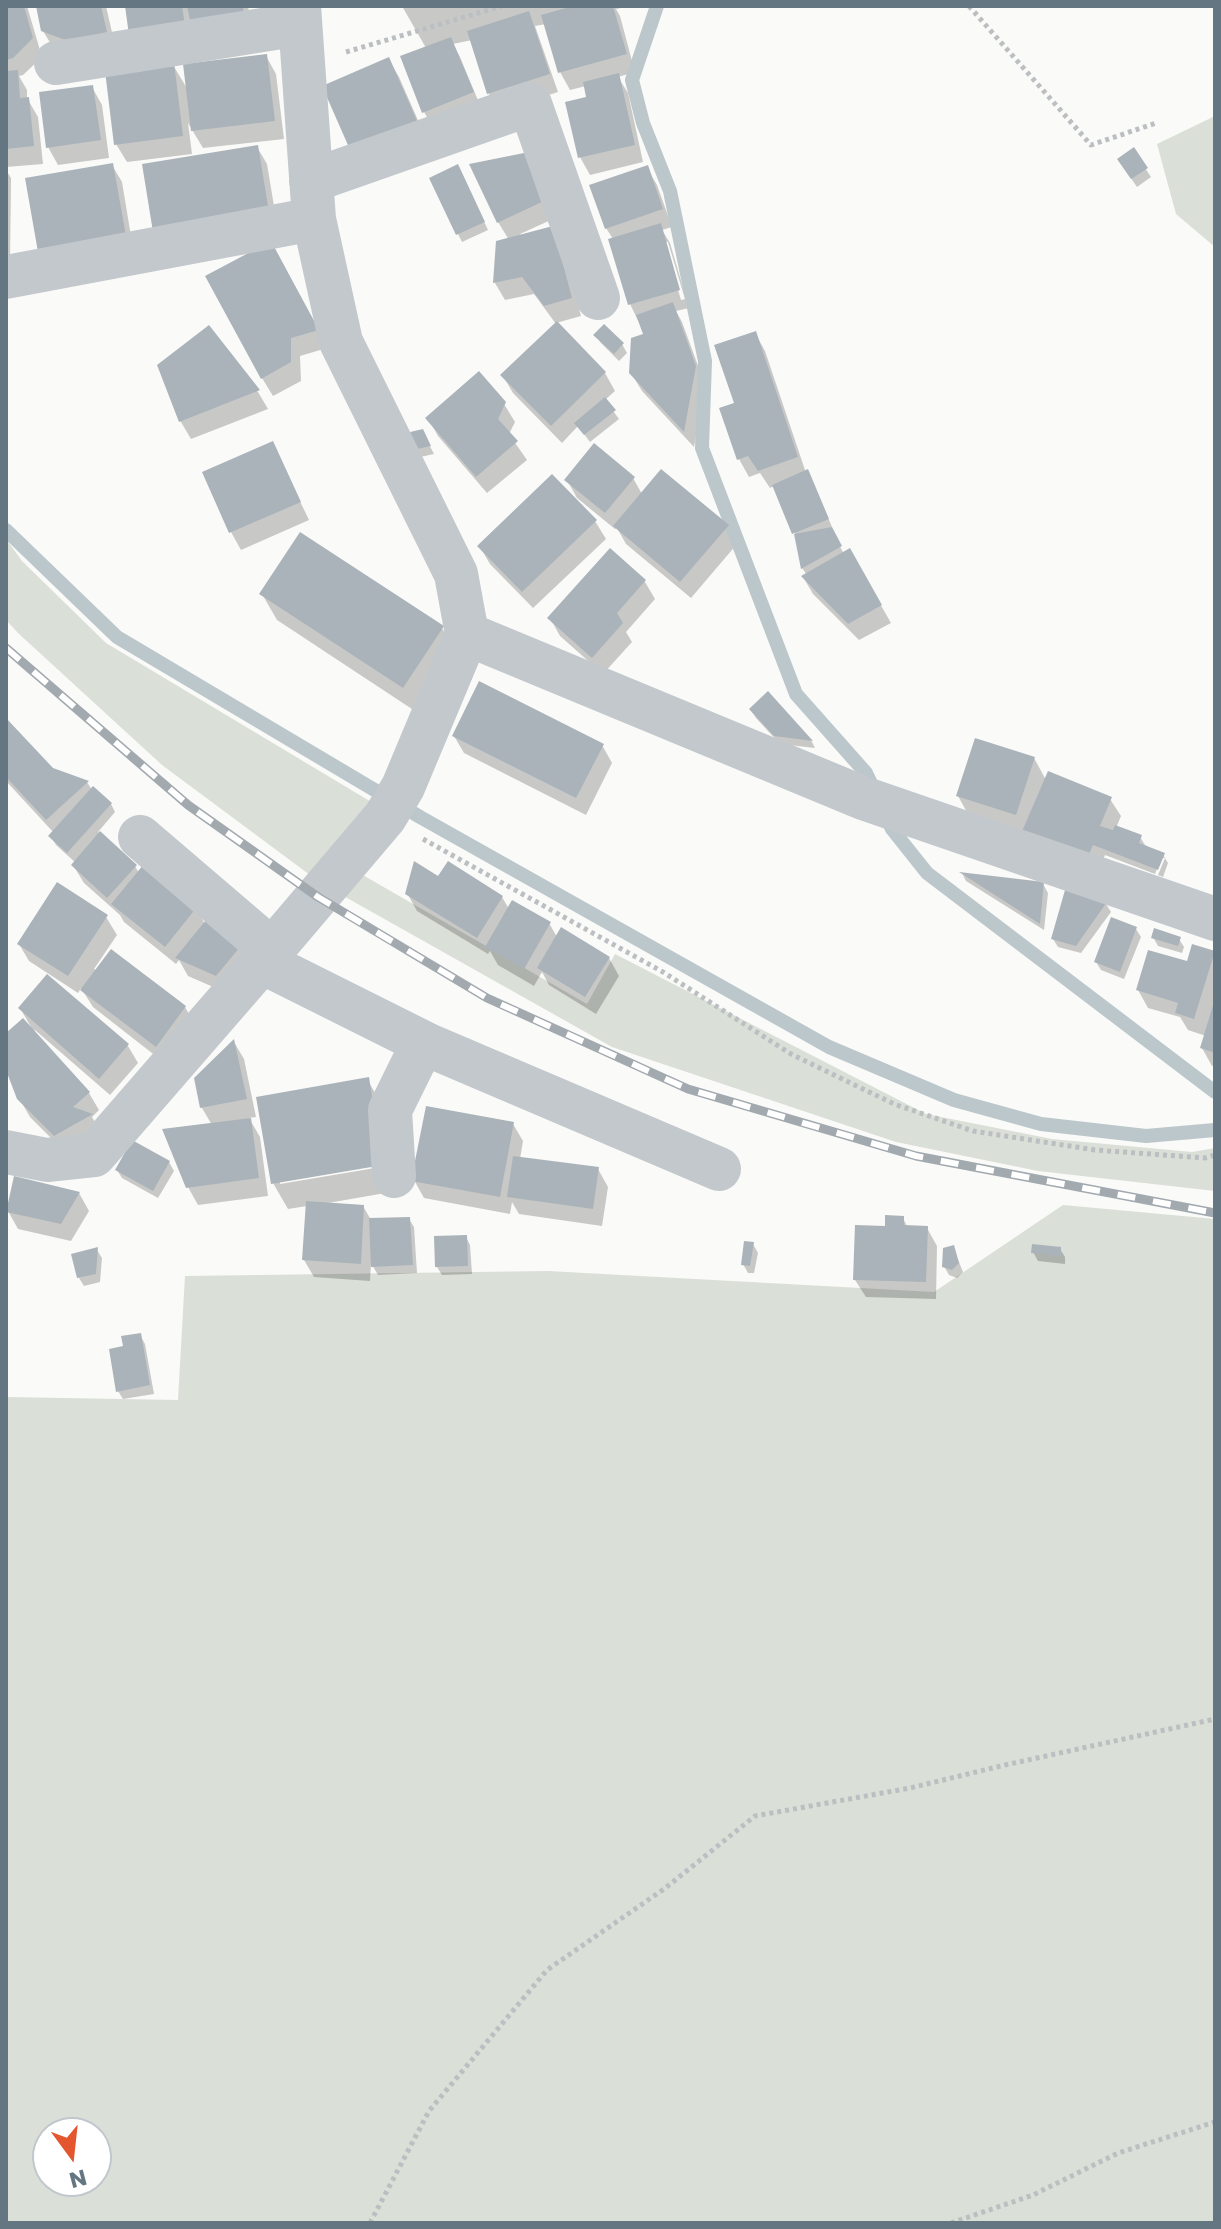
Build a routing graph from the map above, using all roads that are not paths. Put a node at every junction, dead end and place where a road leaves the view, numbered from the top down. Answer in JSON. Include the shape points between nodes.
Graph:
{"nodes":[{"id":1,"x":301,"y":32,"type":"edge"},
{"id":2,"x":56,"y":63,"type":"dead end"},
{"id":3,"x":313,"y":200,"type":"junction"},
{"id":4,"x":6,"y":277,"type":"edge"},
{"id":5,"x":598,"y":298,"type":"dead end"},
{"id":6,"x":467,"y":634,"type":"junction"},
{"id":7,"x":140,"y":837,"type":"dead end"},
{"id":8,"x":1215,"y":919,"type":"edge"},
{"id":9,"x":267,"y":956,"type":"junction"},
{"id":10,"x":423,"y":1043,"type":"junction"},
{"id":11,"x":6,"y":1152,"type":"edge"},
{"id":12,"x":719,"y":1169,"type":"dead end"},
{"id":13,"x":394,"y":1176,"type":"dead end"}],
"edges":[{"from":1,"to":2,"type":"street"},
{"from":1,"to":3,"type":"street"},
{"from":3,"to":4,"type":"street"},
{"from":3,"to":5,"type":"street","via":[[530,104]]},
{"from":3,"to":6,"type":"street","via":[[341,342],[456,574]]},
{"from":6,"to":8,"type":"street","via":[[883,805]]},
{"from":6,"to":9,"type":"street","via":[[390,808]]},
{"from":7,"to":9,"type":"street"},
{"from":9,"to":10,"type":"street"},
{"from":9,"to":11,"type":"street","via":[[94,1155],[47,1160]]},
{"from":10,"to":12,"type":"street"},
{"from":10,"to":13,"type":"street","via":[[390,1110]]}]}
